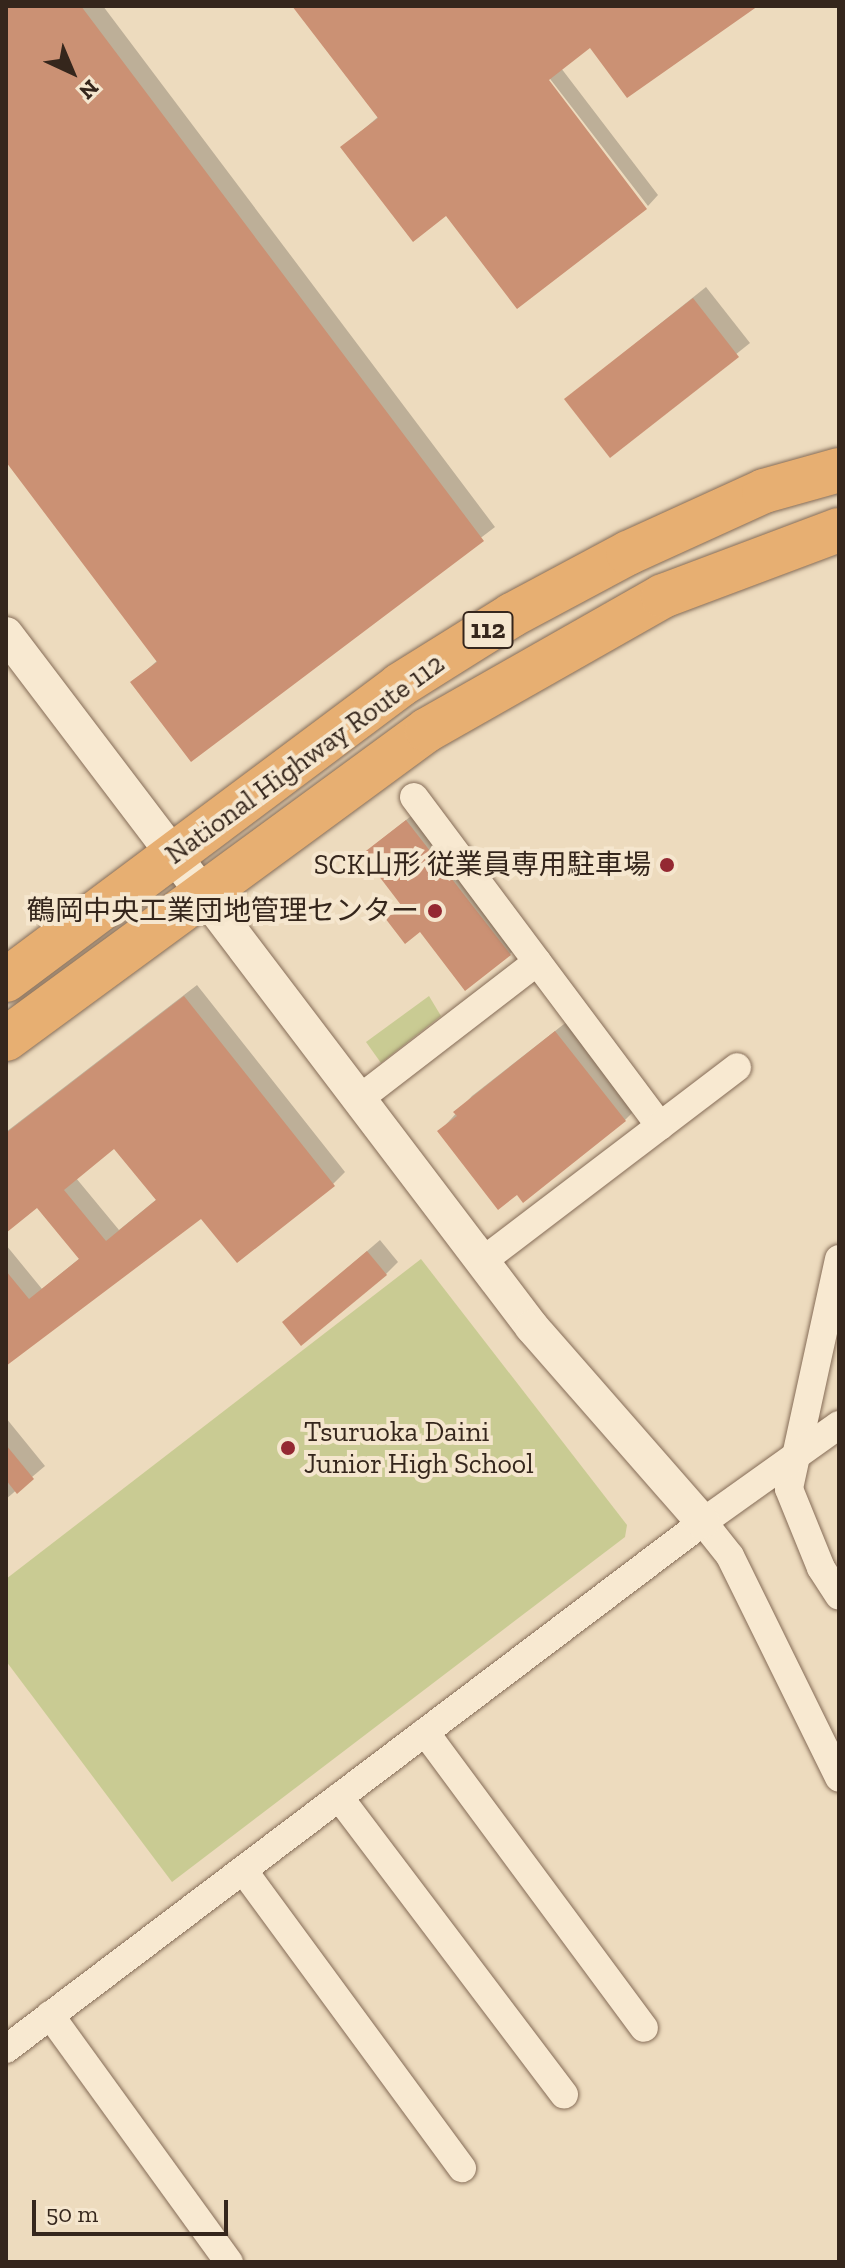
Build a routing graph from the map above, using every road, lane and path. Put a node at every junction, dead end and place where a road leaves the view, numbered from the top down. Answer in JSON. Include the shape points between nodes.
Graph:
{"nodes":[{"id":1,"x":839,"y":470,"type":"edge"},
{"id":2,"x":839,"y":530,"type":"edge"},
{"id":3,"x":6,"y":634,"type":"edge"},
{"id":4,"x":414,"y":797,"type":"dead end"},
{"id":5,"x":174,"y":855,"type":"junction"},
{"id":6,"x":202,"y":893,"type":"junction"},
{"id":7,"x":537,"y":962,"type":"junction"},
{"id":8,"x":6,"y":980,"type":"edge"},
{"id":9,"x":6,"y":1039,"type":"edge"},
{"id":10,"x":737,"y":1067,"type":"dead end"},
{"id":11,"x":359,"y":1099,"type":"junction"},
{"id":12,"x":660,"y":1126,"type":"junction"},
{"id":13,"x":839,"y":1259,"type":"edge"},
{"id":14,"x":484,"y":1260,"type":"junction"},
{"id":15,"x":839,"y":1425,"type":"edge"},
{"id":16,"x":793,"y":1460,"type":"junction"},
{"id":17,"x":703,"y":1522,"type":"junction"},
{"id":18,"x":839,"y":1596,"type":"edge"},
{"id":19,"x":425,"y":1732,"type":"junction"},
{"id":20,"x":839,"y":1778,"type":"edge"},
{"id":21,"x":339,"y":1797,"type":"junction"},
{"id":22,"x":243,"y":1870,"type":"junction"},
{"id":23,"x":50,"y":2015,"type":"junction"},
{"id":24,"x":644,"y":2028,"type":"dead end"},
{"id":25,"x":6,"y":2049,"type":"edge"},
{"id":26,"x":564,"y":2094,"type":"dead end"},
{"id":27,"x":462,"y":2168,"type":"dead end"},
{"id":28,"x":229,"y":2262,"type":"edge"}],
"edges":[{"from":1,"to":5,"type":"highway","name":"National Highway Route 112","number":"112","via":[[764,491],[628,553],[512,615],[400,685]]},
{"from":2,"to":6,"type":"highway","name":"National Highway Route 112","number":"112","via":[[663,596],[556,653],[427,730]]},
{"from":3,"to":5,"type":"street"},
{"from":4,"to":7,"type":"street"},
{"from":5,"to":6,"type":"street"},
{"from":5,"to":8,"type":"highway","name":"National Highway Route 112","number":"112"},
{"from":6,"to":9,"type":"highway","name":"National Highway Route 112","number":"112"},
{"from":6,"to":11,"type":"street"},
{"from":7,"to":11,"type":"street"},
{"from":7,"to":12,"type":"street"},
{"from":10,"to":12,"type":"street"},
{"from":11,"to":14,"type":"street"},
{"from":12,"to":14,"type":"street"},
{"from":13,"to":16,"type":"street"},
{"from":14,"to":17,"type":"street","via":[[580,1388]]},
{"from":15,"to":16,"type":"street"},
{"from":16,"to":17,"type":"street"},
{"from":16,"to":18,"type":"street","via":[[789,1489],[821,1568]]},
{"from":17,"to":19,"type":"street"},
{"from":17,"to":20,"type":"street","via":[[730,1556]]},
{"from":19,"to":21,"type":"street"},
{"from":19,"to":24,"type":"street"},
{"from":21,"to":22,"type":"street"},
{"from":21,"to":26,"type":"street"},
{"from":22,"to":23,"type":"street"},
{"from":22,"to":27,"type":"street"},
{"from":23,"to":25,"type":"street"},
{"from":23,"to":28,"type":"street"}]}
